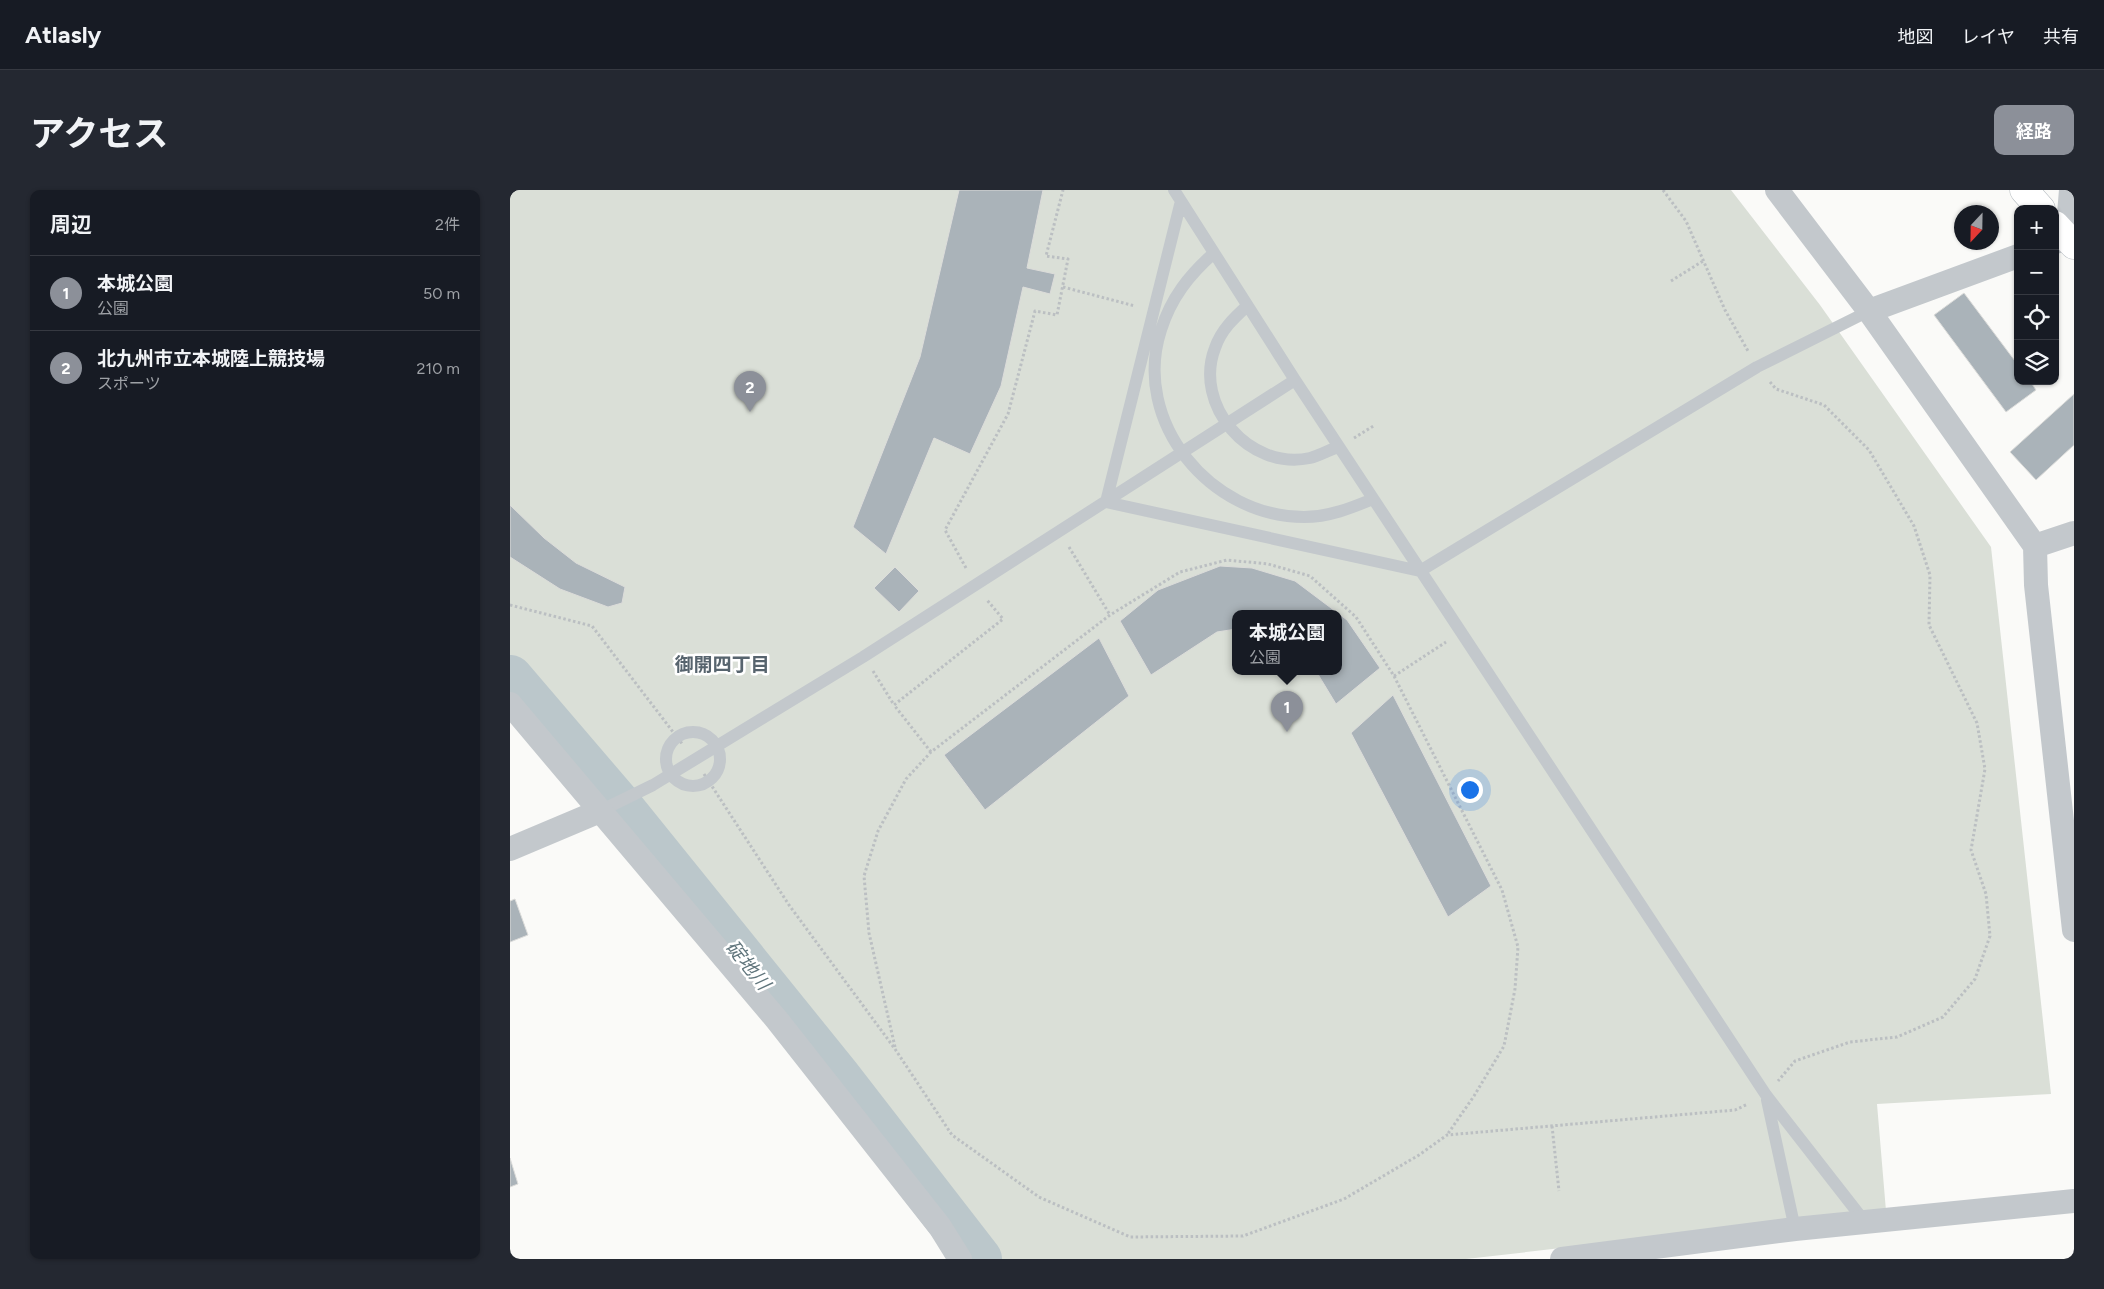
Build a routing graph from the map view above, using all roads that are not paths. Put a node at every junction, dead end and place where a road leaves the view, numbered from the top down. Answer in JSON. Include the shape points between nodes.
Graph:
{"nodes":[{"id":1,"x":1174,"y":190,"type":"edge"},
{"id":2,"x":1777,"y":190,"type":"edge"},
{"id":3,"x":2024,"y":190,"type":"edge"},
{"id":4,"x":2071,"y":190,"type":"edge"},
{"id":5,"x":1181,"y":201,"type":"junction"},
{"id":6,"x":2037,"y":205,"type":"edge"},
{"id":7,"x":2063,"y":237,"type":"edge"},
{"id":8,"x":1214,"y":253,"type":"junction"},
{"id":9,"x":2014,"y":257,"type":"edge"},
{"id":10,"x":1247,"y":306,"type":"junction"},
{"id":11,"x":1869,"y":311,"type":"junction"},
{"id":12,"x":1295,"y":380,"type":"junction"},
{"id":13,"x":1226,"y":425,"type":"junction"},
{"id":14,"x":1338,"y":447,"type":"junction"},
{"id":15,"x":1181,"y":454,"type":"junction"},
{"id":16,"x":1373,"y":499,"type":"junction"},
{"id":17,"x":1106,"y":502,"type":"junction"},
{"id":18,"x":2074,"y":533,"type":"edge"},
{"id":19,"x":2035,"y":546,"type":"junction"},
{"id":20,"x":1420,"y":571,"type":"junction"},
{"id":21,"x":510,"y":704,"type":"edge"},
{"id":22,"x":717,"y":745,"type":"junction"},
{"id":23,"x":670,"y":774,"type":"junction"},
{"id":24,"x":600,"y":811,"type":"junction"},
{"id":25,"x":510,"y":850,"type":"edge"},
{"id":26,"x":2074,"y":930,"type":"edge"},
{"id":27,"x":1766,"y":1095,"type":"junction"},
{"id":28,"x":2074,"y":1201,"type":"edge"},
{"id":29,"x":1866,"y":1222,"type":"junction"},
{"id":30,"x":1795,"y":1229,"type":"junction"},
{"id":31,"x":1598,"y":1257,"type":"edge"},
{"id":32,"x":960,"y":1259,"type":"edge"},
{"id":33,"x":1562,"y":1259,"type":"edge"}],
"edges":[{"from":1,"to":5,"type":"lane"},
{"from":2,"to":11,"type":"street"},
{"from":3,"to":6,"type":"main road"},
{"from":4,"to":7,"type":"street"},
{"from":5,"to":8,"type":"lane"},
{"from":5,"to":17,"type":"lane"},
{"from":8,"to":10,"type":"lane"},
{"from":8,"to":15,"type":"lane","via":[[1190,274],[1172,301],[1155,362],[1157,394],[1166,425]]},
{"from":9,"to":11,"type":"street"},
{"from":10,"to":12,"type":"lane"},
{"from":10,"to":13,"type":"lane","via":[[1228,324],[1219,340],[1210,374],[1214,401]]},
{"from":11,"to":19,"type":"street"},
{"from":11,"to":20,"type":"lane","via":[[1757,367]]},
{"from":12,"to":13,"type":"lane"},
{"from":12,"to":14,"type":"lane"},
{"from":13,"to":14,"type":"lane","via":[[1249,446],[1278,458],[1309,458]]},
{"from":13,"to":15,"type":"lane"},
{"from":14,"to":16,"type":"lane"},
{"from":15,"to":16,"type":"lane","via":[[1205,480],[1235,500],[1268,513],[1304,517],[1331,513]]},
{"from":15,"to":17,"type":"lane"},
{"from":16,"to":20,"type":"lane"},
{"from":17,"to":20,"type":"lane"},
{"from":17,"to":22,"type":"lane","via":[[863,657]]},
{"from":18,"to":19,"type":"street"},
{"from":19,"to":26,"type":"street","via":[[2036,585]]},
{"from":20,"to":27,"type":"lane"},
{"from":21,"to":24,"type":"street"},
{"from":22,"to":23,"type":"lane"},
{"from":22,"to":23,"type":"lane","via":[[718,771],[709,781],[695,786],[681,783]]},
{"from":22,"to":23,"type":"lane","via":[[699,733],[677,736],[668,747],[666,761]]},
{"from":23,"to":24,"type":"lane"},
{"from":24,"to":25,"type":"street"},
{"from":24,"to":32,"type":"street","via":[[777,1020],[940,1226]]},
{"from":27,"to":29,"type":"lane"},
{"from":27,"to":30,"type":"lane"},
{"from":28,"to":29,"type":"street"},
{"from":29,"to":30,"type":"street"},
{"from":30,"to":31,"type":"street"},
{"from":31,"to":33,"type":"street"}]}
